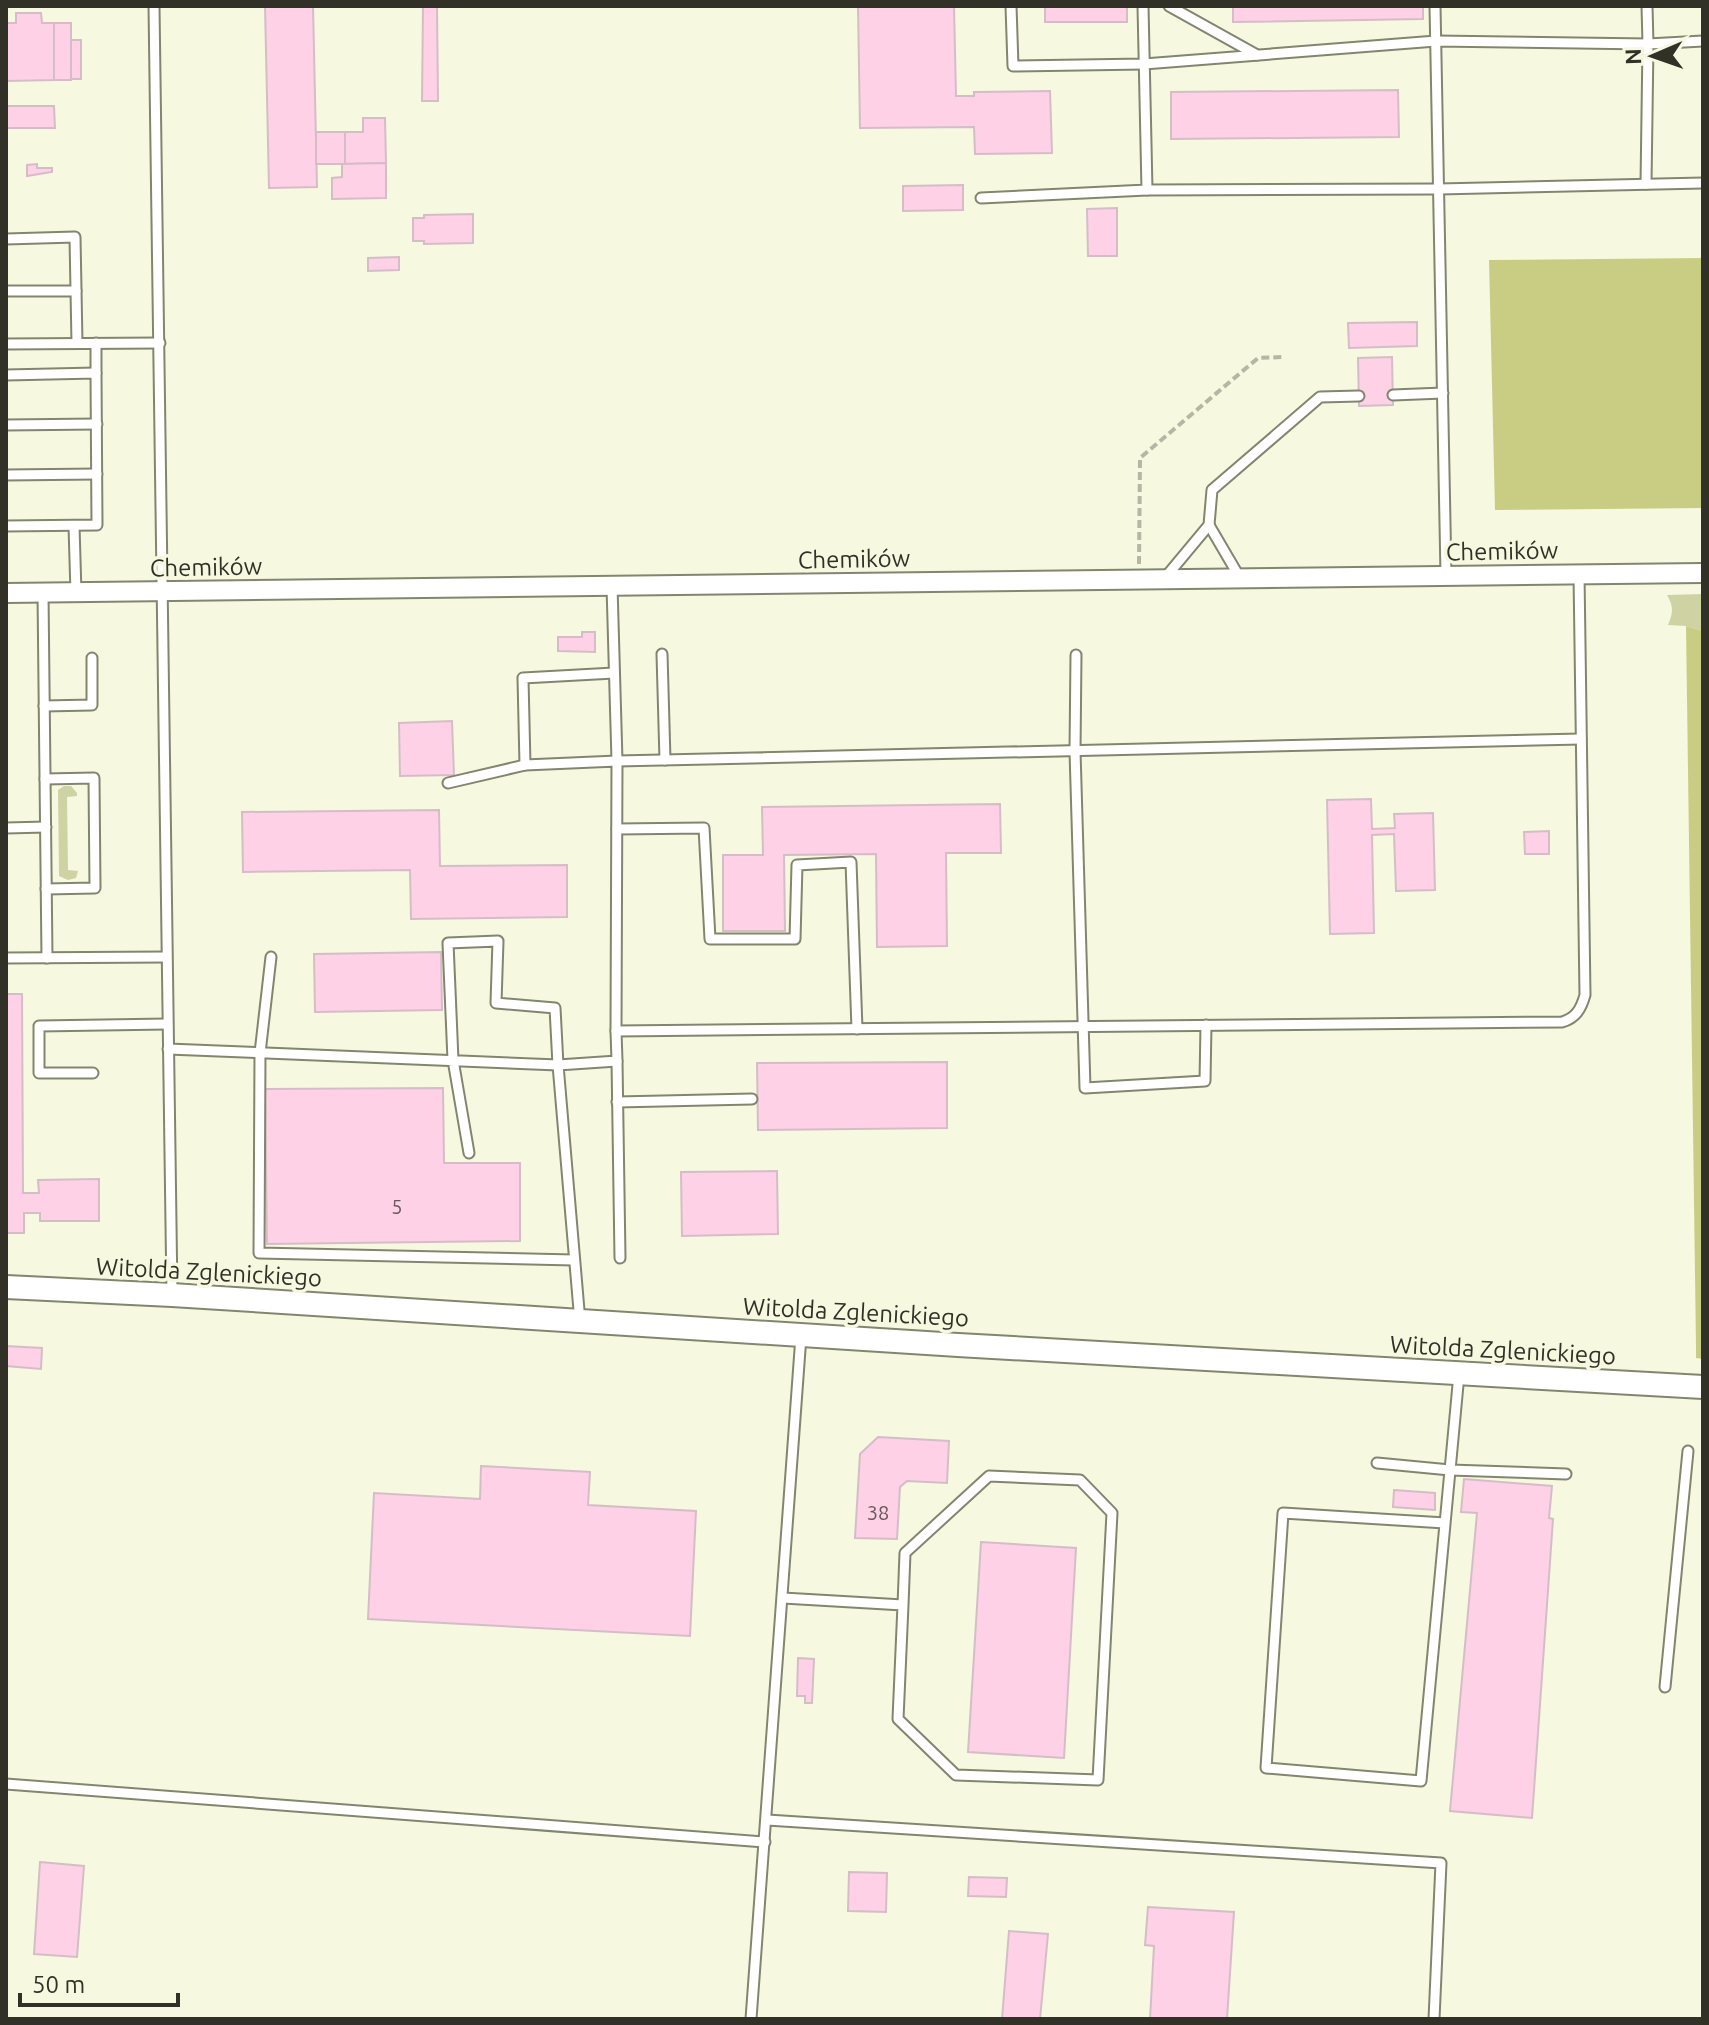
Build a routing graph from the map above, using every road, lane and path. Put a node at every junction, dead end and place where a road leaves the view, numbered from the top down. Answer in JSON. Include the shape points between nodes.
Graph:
{"nodes":[{"id":1,"x":154,"y":6,"type":"edge"},
{"id":2,"x":1011,"y":6,"type":"edge"},
{"id":3,"x":1143,"y":6,"type":"edge"},
{"id":4,"x":1169,"y":6,"type":"edge"},
{"id":5,"x":1435,"y":6,"type":"edge"},
{"id":6,"x":1647,"y":6,"type":"edge"},
{"id":7,"x":1436,"y":41,"type":"junction"},
{"id":8,"x":1703,"y":41,"type":"edge"},
{"id":9,"x":1648,"y":44,"type":"junction"},
{"id":10,"x":1258,"y":55,"type":"junction"},
{"id":11,"x":1144,"y":64,"type":"junction"},
{"id":12,"x":1703,"y":183,"type":"edge"},
{"id":13,"x":1646,"y":184,"type":"junction"},
{"id":14,"x":1439,"y":189,"type":"junction"},
{"id":15,"x":1147,"y":190,"type":"junction"},
{"id":16,"x":981,"y":198,"type":"dead end"},
{"id":17,"x":6,"y":239,"type":"edge"},
{"id":18,"x":6,"y":291,"type":"edge"},
{"id":19,"x":76,"y":291,"type":"junction"},
{"id":20,"x":77,"y":343,"type":"junction"},
{"id":21,"x":96,"y":343,"type":"junction"},
{"id":22,"x":160,"y":343,"type":"junction"},
{"id":23,"x":6,"y":344,"type":"edge"},
{"id":24,"x":1283,"y":357,"type":"dead end"},
{"id":25,"x":96,"y":373,"type":"junction"},
{"id":26,"x":6,"y":375,"type":"edge"},
{"id":27,"x":1443,"y":393,"type":"junction"},
{"id":28,"x":1393,"y":395,"type":"dead end"},
{"id":29,"x":1359,"y":396,"type":"dead end"},
{"id":30,"x":97,"y":424,"type":"junction"},
{"id":31,"x":6,"y":425,"type":"edge"},
{"id":32,"x":97,"y":474,"type":"junction"},
{"id":33,"x":6,"y":475,"type":"edge"},
{"id":34,"x":1209,"y":525,"type":"junction"},
{"id":35,"x":6,"y":526,"type":"edge"},
{"id":36,"x":74,"y":526,"type":"junction"},
{"id":37,"x":1139,"y":566,"type":"dead end"},
{"id":38,"x":1703,"y":573,"type":"edge"},
{"id":39,"x":1579,"y":574,"type":"junction"},
{"id":40,"x":1446,"y":575,"type":"junction"},
{"id":41,"x":1240,"y":578,"type":"junction"},
{"id":42,"x":1164,"y":579,"type":"junction"},
{"id":43,"x":612,"y":586,"type":"junction"},
{"id":44,"x":163,"y":592,"type":"junction"},
{"id":45,"x":6,"y":593,"type":"edge"},
{"id":46,"x":43,"y":593,"type":"junction"},
{"id":47,"x":76,"y":593,"type":"junction"},
{"id":48,"x":662,"y":654,"type":"dead end"},
{"id":49,"x":1076,"y":655,"type":"dead end"},
{"id":50,"x":92,"y":658,"type":"dead end"},
{"id":51,"x":614,"y":673,"type":"junction"},
{"id":52,"x":44,"y":706,"type":"junction"},
{"id":53,"x":1581,"y":739,"type":"junction"},
{"id":54,"x":1075,"y":751,"type":"junction"},
{"id":55,"x":665,"y":760,"type":"junction"},
{"id":56,"x":617,"y":761,"type":"junction"},
{"id":57,"x":525,"y":765,"type":"junction"},
{"id":58,"x":45,"y":779,"type":"junction"},
{"id":59,"x":448,"y":783,"type":"dead end"},
{"id":60,"x":46,"y":827,"type":"junction"},
{"id":61,"x":6,"y":828,"type":"edge"},
{"id":62,"x":617,"y":829,"type":"junction"},
{"id":63,"x":46,"y":889,"type":"junction"},
{"id":64,"x":166,"y":957,"type":"junction"},
{"id":65,"x":271,"y":957,"type":"dead end"},
{"id":66,"x":6,"y":958,"type":"edge"},
{"id":67,"x":47,"y":958,"type":"junction"},
{"id":68,"x":167,"y":1024,"type":"junction"},
{"id":69,"x":1206,"y":1025,"type":"junction"},
{"id":70,"x":1084,"y":1026,"type":"junction"},
{"id":71,"x":857,"y":1029,"type":"junction"},
{"id":72,"x":616,"y":1031,"type":"junction"},
{"id":73,"x":168,"y":1049,"type":"junction"},
{"id":74,"x":260,"y":1053,"type":"junction"},
{"id":75,"x":453,"y":1060,"type":"junction"},
{"id":76,"x":617,"y":1061,"type":"junction"},
{"id":77,"x":558,"y":1065,"type":"junction"},
{"id":78,"x":93,"y":1073,"type":"dead end"},
{"id":79,"x":752,"y":1099,"type":"dead end"},
{"id":80,"x":617,"y":1102,"type":"junction"},
{"id":81,"x":469,"y":1153,"type":"dead end"},
{"id":82,"x":620,"y":1258,"type":"dead end"},
{"id":83,"x":574,"y":1260,"type":"junction"},
{"id":84,"x":6,"y":1287,"type":"edge"},
{"id":85,"x":172,"y":1295,"type":"junction"},
{"id":86,"x":580,"y":1322,"type":"junction"},
{"id":87,"x":801,"y":1335,"type":"junction"},
{"id":88,"x":1459,"y":1374,"type":"junction"},
{"id":89,"x":1703,"y":1387,"type":"edge"},
{"id":90,"x":1688,"y":1451,"type":"dead end"},
{"id":91,"x":1377,"y":1463,"type":"dead end"},
{"id":92,"x":1450,"y":1470,"type":"junction"},
{"id":93,"x":1566,"y":1474,"type":"dead end"},
{"id":94,"x":1445,"y":1523,"type":"junction"},
{"id":95,"x":783,"y":1598,"type":"junction"},
{"id":96,"x":903,"y":1605,"type":"junction"},
{"id":97,"x":1665,"y":1687,"type":"dead end"},
{"id":98,"x":6,"y":1784,"type":"edge"},
{"id":99,"x":767,"y":1820,"type":"junction"},
{"id":100,"x":765,"y":1842,"type":"junction"},
{"id":101,"x":751,"y":2019,"type":"edge"},
{"id":102,"x":1434,"y":2019,"type":"edge"}],
"edges":[{"from":1,"to":22,"type":"lane"},
{"from":2,"to":11,"type":"lane","via":[[1013,66]]},
{"from":3,"to":11,"type":"lane"},
{"from":4,"to":10,"type":"lane"},
{"from":5,"to":7,"type":"lane"},
{"from":6,"to":9,"type":"lane"},
{"from":7,"to":9,"type":"lane"},
{"from":7,"to":10,"type":"lane"},
{"from":7,"to":14,"type":"lane"},
{"from":8,"to":9,"type":"lane"},
{"from":9,"to":13,"type":"lane"},
{"from":10,"to":11,"type":"lane"},
{"from":11,"to":15,"type":"lane"},
{"from":12,"to":13,"type":"lane"},
{"from":13,"to":14,"type":"lane"},
{"from":14,"to":15,"type":"lane"},
{"from":14,"to":27,"type":"lane"},
{"from":15,"to":16,"type":"lane"},
{"from":17,"to":19,"type":"lane","via":[[75,237]]},
{"from":18,"to":19,"type":"lane"},
{"from":19,"to":20,"type":"lane"},
{"from":20,"to":21,"type":"lane"},
{"from":20,"to":23,"type":"lane"},
{"from":21,"to":22,"type":"lane"},
{"from":21,"to":25,"type":"lane"},
{"from":22,"to":44,"type":"lane"},
{"from":24,"to":37,"type":"path","via":[[1258,358],[1140,458]]},
{"from":25,"to":26,"type":"lane"},
{"from":25,"to":30,"type":"lane"},
{"from":27,"to":28,"type":"lane"},
{"from":27,"to":40,"type":"lane"},
{"from":29,"to":34,"type":"lane","via":[[1320,397],[1212,490]]},
{"from":30,"to":31,"type":"lane"},
{"from":30,"to":32,"type":"lane"},
{"from":32,"to":33,"type":"lane"},
{"from":32,"to":36,"type":"lane","via":[[97,525]]},
{"from":34,"to":41,"type":"lane"},
{"from":34,"to":42,"type":"lane"},
{"from":35,"to":36,"type":"lane"},
{"from":36,"to":47,"type":"lane"},
{"from":38,"to":39,"type":"street","name":"Chemików"},
{"from":39,"to":40,"type":"street","name":"Chemików"},
{"from":39,"to":53,"type":"lane"},
{"from":40,"to":41,"type":"street","name":"Chemików"},
{"from":41,"to":42,"type":"street","name":"Chemików"},
{"from":42,"to":43,"type":"street","name":"Chemików"},
{"from":43,"to":44,"type":"street","name":"Chemików"},
{"from":43,"to":51,"type":"lane"},
{"from":44,"to":47,"type":"street","name":"Chemików"},
{"from":44,"to":64,"type":"lane"},
{"from":45,"to":46,"type":"street","name":"Chemików"},
{"from":46,"to":47,"type":"street","name":"Chemików"},
{"from":46,"to":52,"type":"lane"},
{"from":48,"to":55,"type":"lane"},
{"from":49,"to":54,"type":"lane"},
{"from":50,"to":52,"type":"lane","via":[[92,705]]},
{"from":51,"to":56,"type":"lane"},
{"from":51,"to":57,"type":"lane","via":[[523,678]]},
{"from":52,"to":58,"type":"lane"},
{"from":53,"to":54,"type":"lane"},
{"from":53,"to":69,"type":"lane","via":[[1585,995],[1570,1020]]},
{"from":54,"to":55,"type":"lane"},
{"from":54,"to":70,"type":"lane"},
{"from":55,"to":56,"type":"lane"},
{"from":56,"to":57,"type":"lane"},
{"from":56,"to":62,"type":"lane"},
{"from":57,"to":59,"type":"lane"},
{"from":58,"to":60,"type":"lane"},
{"from":58,"to":63,"type":"lane","via":[[94,778],[95,888]]},
{"from":60,"to":61,"type":"lane"},
{"from":60,"to":63,"type":"lane"},
{"from":62,"to":71,"type":"lane","via":[[704,828],[710,939],[795,939],[797,865],[851,862]]},
{"from":62,"to":72,"type":"lane"},
{"from":63,"to":67,"type":"lane"},
{"from":64,"to":67,"type":"lane"},
{"from":64,"to":68,"type":"lane"},
{"from":65,"to":74,"type":"lane"},
{"from":66,"to":67,"type":"lane"},
{"from":68,"to":73,"type":"lane"},
{"from":68,"to":78,"type":"lane","via":[[39,1026],[39,1073]]},
{"from":69,"to":70,"type":"lane"},
{"from":69,"to":70,"type":"lane","via":[[1205,1081],[1085,1088]]},
{"from":70,"to":71,"type":"lane"},
{"from":71,"to":72,"type":"lane"},
{"from":72,"to":76,"type":"lane"},
{"from":73,"to":74,"type":"lane"},
{"from":73,"to":85,"type":"lane"},
{"from":74,"to":75,"type":"lane"},
{"from":74,"to":83,"type":"lane","via":[[259,1253]]},
{"from":75,"to":77,"type":"lane"},
{"from":75,"to":77,"type":"lane","via":[[448,943],[498,941],[496,1003],[555,1008]]},
{"from":75,"to":81,"type":"lane"},
{"from":76,"to":77,"type":"lane"},
{"from":76,"to":80,"type":"lane"},
{"from":77,"to":83,"type":"lane"},
{"from":79,"to":80,"type":"lane"},
{"from":80,"to":82,"type":"lane"},
{"from":83,"to":86,"type":"lane"},
{"from":84,"to":85,"type":"street","name":"Witolda Zglenickiego"},
{"from":85,"to":86,"type":"street","name":"Witolda Zglenickiego"},
{"from":86,"to":87,"type":"street","name":"Witolda Zglenickiego"},
{"from":87,"to":88,"type":"street","name":"Witolda Zglenickiego"},
{"from":87,"to":95,"type":"lane"},
{"from":88,"to":89,"type":"street","name":"Witolda Zglenickiego"},
{"from":88,"to":92,"type":"lane"},
{"from":90,"to":97,"type":"lane"},
{"from":91,"to":92,"type":"lane"},
{"from":92,"to":93,"type":"lane"},
{"from":92,"to":94,"type":"lane"},
{"from":94,"to":94,"type":"lane","via":[[1421,1781],[1266,1768],[1283,1513]]},
{"from":95,"to":96,"type":"lane"},
{"from":95,"to":99,"type":"lane"},
{"from":96,"to":96,"type":"lane","via":[[905,1553],[989,1476],[1080,1480],[1112,1513],[1098,1780],[956,1775],[898,1719]]},
{"from":98,"to":100,"type":"lane"},
{"from":99,"to":100,"type":"lane"},
{"from":99,"to":102,"type":"lane","via":[[1441,1863]]},
{"from":100,"to":101,"type":"lane"}]}
